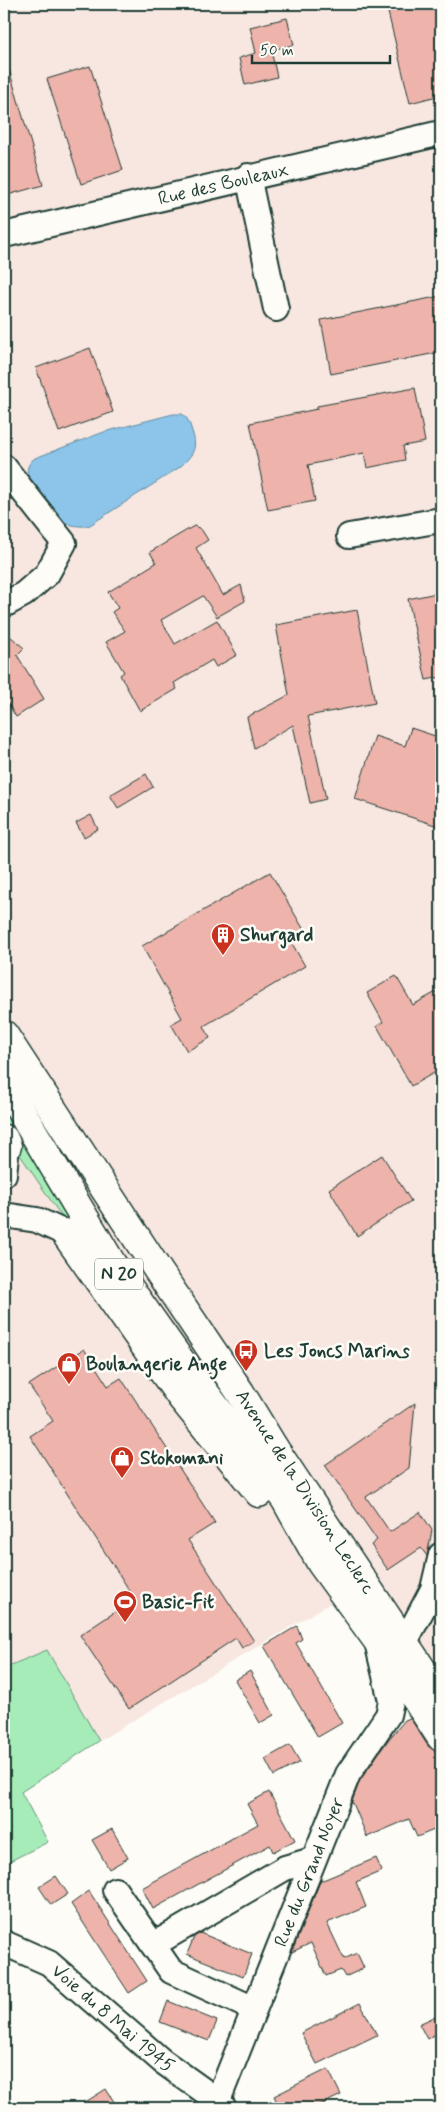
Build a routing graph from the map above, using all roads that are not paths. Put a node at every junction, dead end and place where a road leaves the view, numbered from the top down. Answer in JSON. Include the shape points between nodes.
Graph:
{"nodes":[{"id":1,"x":441,"y":133,"type":"edge"},
{"id":2,"x":248,"y":176,"type":"junction"},
{"id":3,"x":4,"y":235,"type":"edge"},
{"id":4,"x":276,"y":309,"type":"dead end"},
{"id":5,"x":4,"y":466,"type":"edge"},
{"id":6,"x":441,"y":520,"type":"edge"},
{"id":7,"x":349,"y":536,"type":"dead end"},
{"id":8,"x":4,"y":605,"type":"edge"},
{"id":9,"x":4,"y":1036,"type":"edge"},
{"id":10,"x":4,"y":1083,"type":"edge"},
{"id":11,"x":6,"y":1143,"type":"edge"},
{"id":12,"x":4,"y":1174,"type":"edge"},
{"id":13,"x":4,"y":1215,"type":"edge"},
{"id":14,"x":65,"y":1233,"type":"joint"},
{"id":15,"x":441,"y":1555,"type":"edge"},
{"id":16,"x":321,"y":1563,"type":"junction"},
{"id":17,"x":377,"y":1640,"type":"junction"},
{"id":18,"x":404,"y":1644,"type":"junction"},
{"id":19,"x":441,"y":1698,"type":"edge"},
{"id":20,"x":441,"y":1737,"type":"edge"},
{"id":21,"x":312,"y":1860,"type":"junction"},
{"id":22,"x":115,"y":1890,"type":"dead end"},
{"id":23,"x":4,"y":1943,"type":"edge"},
{"id":24,"x":153,"y":1946,"type":"junction"},
{"id":25,"x":254,"y":2009,"type":"junction"},
{"id":26,"x":219,"y":2106,"type":"edge"}],
"edges":[{"from":1,"to":2,"type":"street","name":"Rue des Bouleaux"},
{"from":2,"to":3,"type":"street","name":"Rue des Bouleaux"},
{"from":2,"to":4,"type":"street"},
{"from":5,"to":8,"type":"street","via":[[64,543],[47,574],[24,594]]},
{"from":6,"to":7,"type":"street"},
{"from":9,"to":18,"type":"main road","name":"Avenue de la Division Leclerc","number":"N 20"},
{"from":10,"to":16,"type":"main road","name":"Avenue de la Division Leclerc","number":"N 20","via":[[112,1264],[285,1499]]},
{"from":11,"to":12,"type":"street"},
{"from":13,"to":14,"type":"street","via":[[37,1220]]},
{"from":14,"to":16,"type":"main road","via":[[181,1397],[272,1510]]},
{"from":15,"to":18,"type":"street","via":[[433,1589]]},
{"from":16,"to":17,"type":"main road","name":"Avenue de la Division Leclerc","number":"N 20"},
{"from":17,"to":20,"type":"main road","name":"Avenue de la Division Leclerc","number":"N 20"},
{"from":17,"to":21,"type":"street","name":"Rue du Grand Noyer","via":[[391,1701],[388,1715],[348,1774]]},
{"from":18,"to":19,"type":"main road","name":"Avenue de la Division Leclerc","number":"N 20"},
{"from":21,"to":24,"type":"street","via":[[285,1868]]},
{"from":21,"to":25,"type":"street","name":"Rue du Grand Noyer"},
{"from":22,"to":24,"type":"street"},
{"from":23,"to":26,"type":"street","name":"Voie du 8 Mai 1945","via":[[49,1963]]},
{"from":24,"to":25,"type":"street","via":[[171,1971]]},
{"from":25,"to":26,"type":"street","name":"Rue du Grand Noyer"}]}
